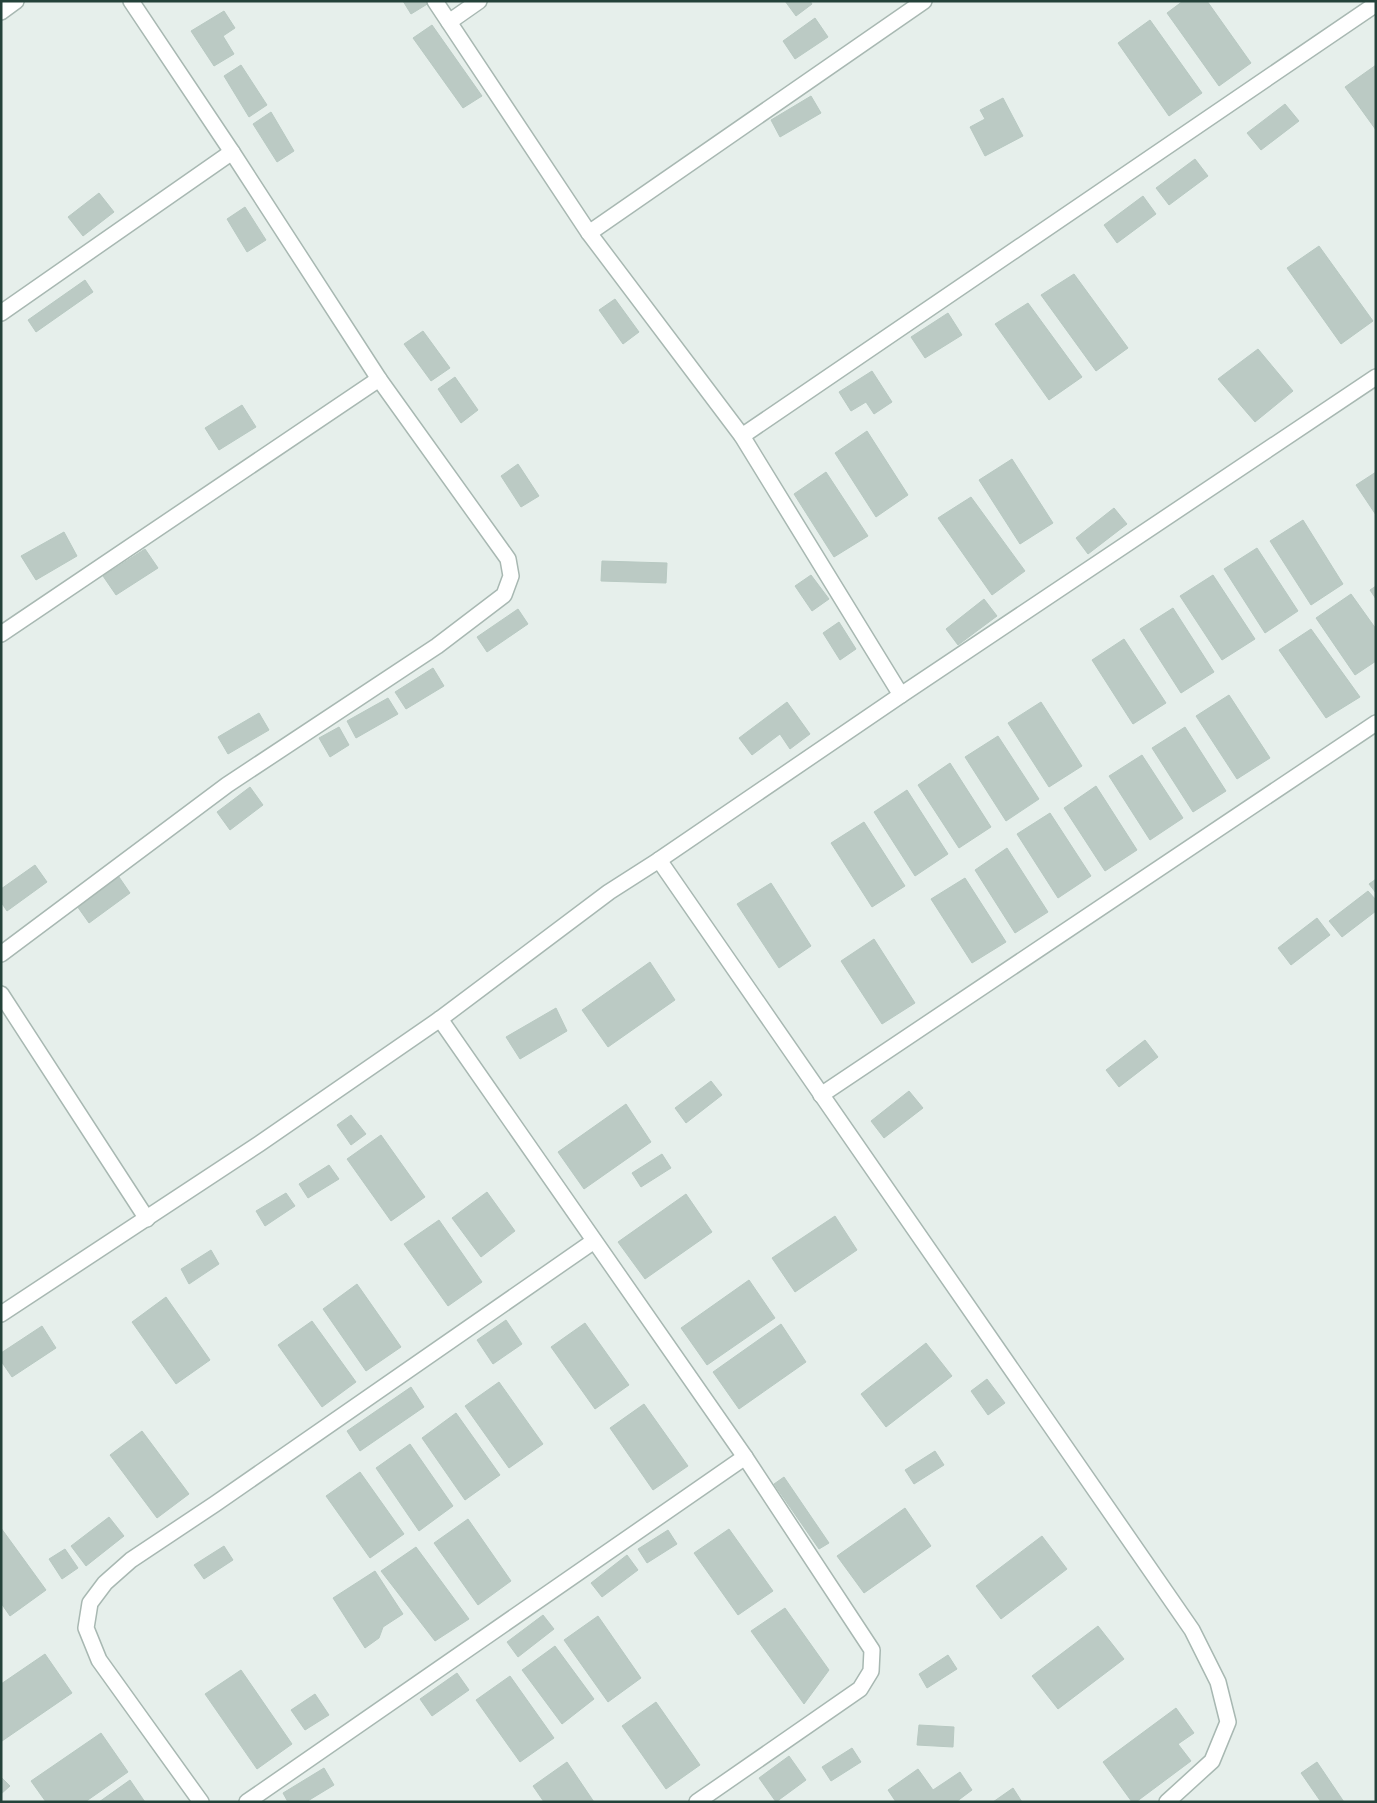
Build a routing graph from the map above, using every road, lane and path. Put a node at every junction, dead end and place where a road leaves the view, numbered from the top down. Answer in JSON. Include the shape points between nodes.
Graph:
{"nodes":[{"id":1,"x":16,"y":1,"type":"edge"},
{"id":2,"x":131,"y":1,"type":"edge"},
{"id":3,"x":435,"y":1,"type":"edge"},
{"id":4,"x":479,"y":1,"type":"edge"},
{"id":5,"x":924,"y":1,"type":"edge"},
{"id":6,"x":1376,"y":4,"type":"edge"},
{"id":7,"x":1,"y":12,"type":"edge"},
{"id":8,"x":449,"y":22,"type":"junction"},
{"id":9,"x":232,"y":152,"type":"junction"},
{"id":10,"x":589,"y":232,"type":"junction"},
{"id":11,"x":1,"y":313,"type":"edge"},
{"id":12,"x":1376,"y":377,"type":"edge"},
{"id":13,"x":379,"y":379,"type":"junction"},
{"id":14,"x":742,"y":436,"type":"junction"},
{"id":15,"x":1,"y":634,"type":"edge"},
{"id":16,"x":901,"y":695,"type":"junction"},
{"id":17,"x":1376,"y":723,"type":"edge"},
{"id":18,"x":659,"y":860,"type":"junction"},
{"id":19,"x":1,"y":954,"type":"edge"},
{"id":20,"x":1,"y":994,"type":"edge"},
{"id":21,"x":440,"y":1019,"type":"junction"},
{"id":22,"x":821,"y":1095,"type":"junction"},
{"id":23,"x":147,"y":1219,"type":"junction"},
{"id":24,"x":594,"y":1241,"type":"junction"},
{"id":25,"x":1,"y":1314,"type":"edge"},
{"id":26,"x":745,"y":1457,"type":"junction"},
{"id":27,"x":201,"y":1802,"type":"edge"},
{"id":28,"x":247,"y":1802,"type":"edge"},
{"id":29,"x":697,"y":1802,"type":"edge"},
{"id":30,"x":1167,"y":1802,"type":"edge"}],
"edges":[{"from":1,"to":7,"type":"street"},
{"from":2,"to":9,"type":"street"},
{"from":3,"to":8,"type":"street"},
{"from":4,"to":8,"type":"street"},
{"from":5,"to":10,"type":"street"},
{"from":6,"to":14,"type":"street"},
{"from":8,"to":10,"type":"street"},
{"from":9,"to":11,"type":"street"},
{"from":9,"to":13,"type":"street"},
{"from":10,"to":14,"type":"street"},
{"from":12,"to":16,"type":"street"},
{"from":13,"to":15,"type":"street"},
{"from":13,"to":19,"type":"street","via":[[508,560],[511,576],[504,595],[437,646],[227,786]]},
{"from":14,"to":16,"type":"street"},
{"from":16,"to":18,"type":"street"},
{"from":17,"to":22,"type":"street"},
{"from":18,"to":21,"type":"street","via":[[609,892]]},
{"from":18,"to":22,"type":"street"},
{"from":20,"to":23,"type":"street"},
{"from":21,"to":23,"type":"street"},
{"from":21,"to":24,"type":"street"},
{"from":22,"to":30,"type":"street","via":[[1192,1630],[1218,1682],[1228,1722],[1212,1761]]},
{"from":23,"to":25,"type":"street"},
{"from":24,"to":26,"type":"street"},
{"from":24,"to":27,"type":"street","via":[[131,1560],[105,1583],[90,1603],[86,1628],[99,1660]]},
{"from":26,"to":28,"type":"street"},
{"from":26,"to":29,"type":"street","via":[[872,1650],[871,1671],[860,1689]]}]}
